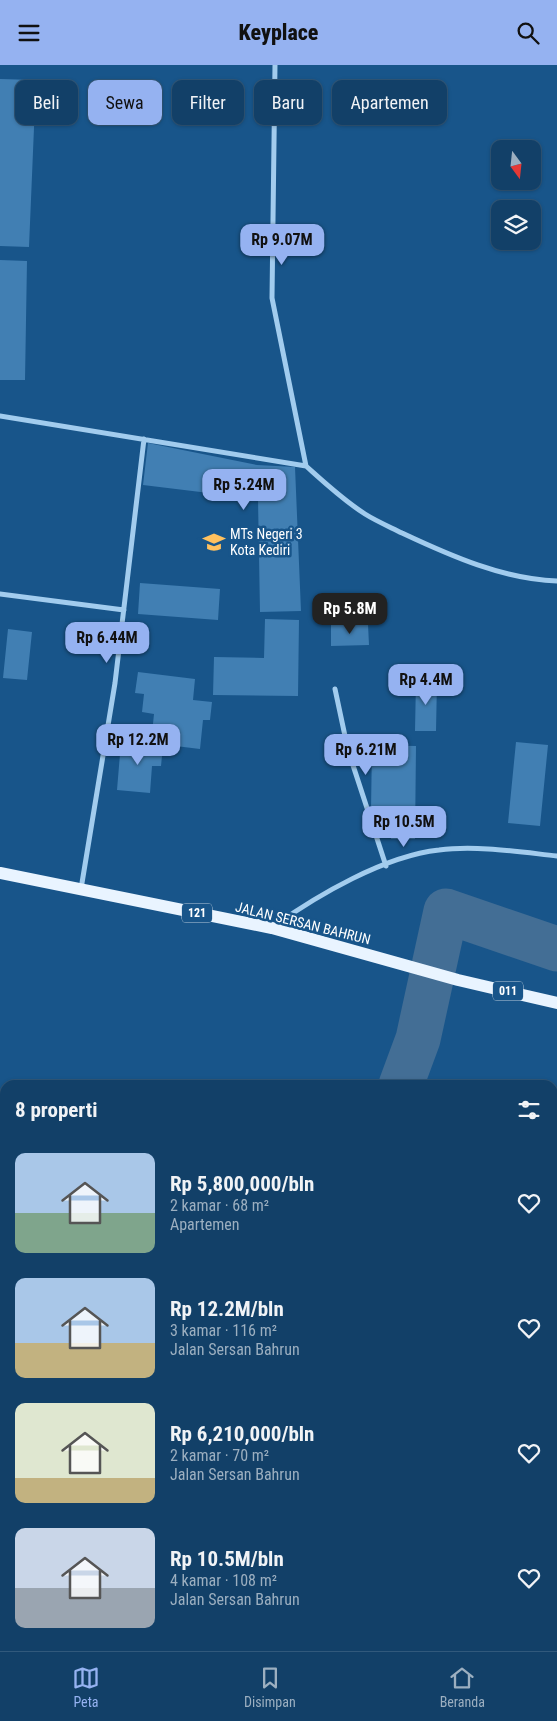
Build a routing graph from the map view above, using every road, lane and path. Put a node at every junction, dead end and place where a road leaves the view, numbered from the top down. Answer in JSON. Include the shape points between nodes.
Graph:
{"nodes":[{"id":1,"x":275,"y":65,"type":"edge"},
{"id":2,"x":0,"y":415,"type":"edge"},
{"id":3,"x":144,"y":439,"type":"junction"},
{"id":4,"x":306,"y":467,"type":"junction"},
{"id":5,"x":557,"y":581,"type":"edge"},
{"id":6,"x":0,"y":594,"type":"edge"},
{"id":7,"x":124,"y":610,"type":"junction"},
{"id":8,"x":335,"y":689,"type":"dead end"},
{"id":9,"x":557,"y":856,"type":"edge"},
{"id":10,"x":386,"y":865,"type":"junction"},
{"id":11,"x":0,"y":873,"type":"edge"},
{"id":12,"x":81,"y":890,"type":"junction"},
{"id":13,"x":272,"y":928,"type":"junction"},
{"id":14,"x":392,"y":961,"type":"joint"},
{"id":15,"x":557,"y":1003,"type":"edge"}],
"edges":[{"from":1,"to":4,"type":"street","via":[[272,298]]},
{"from":2,"to":3,"type":"street"},
{"from":3,"to":4,"type":"street"},
{"from":3,"to":7,"type":"street"},
{"from":4,"to":5,"type":"street","via":[[367,515],[412,537],[476,565],[536,580]]},
{"from":6,"to":7,"type":"street"},
{"from":7,"to":12,"type":"street"},
{"from":8,"to":10,"type":"street","via":[[348,750]]},
{"from":9,"to":10,"type":"street","via":[[439,849]]},
{"from":10,"to":13,"type":"street","via":[[343,883]]},
{"from":11,"to":12,"type":"main road","name":"JALAN SERSAN BAHRUN","number":"121"},
{"from":12,"to":13,"type":"main road","name":"JALAN SERSAN BAHRUN","number":"121"},
{"from":13,"to":14,"type":"main road","name":"JALAN SERSAN BAHRUN","number":"121"},
{"from":14,"to":15,"type":"main road","number":"011"}]}
